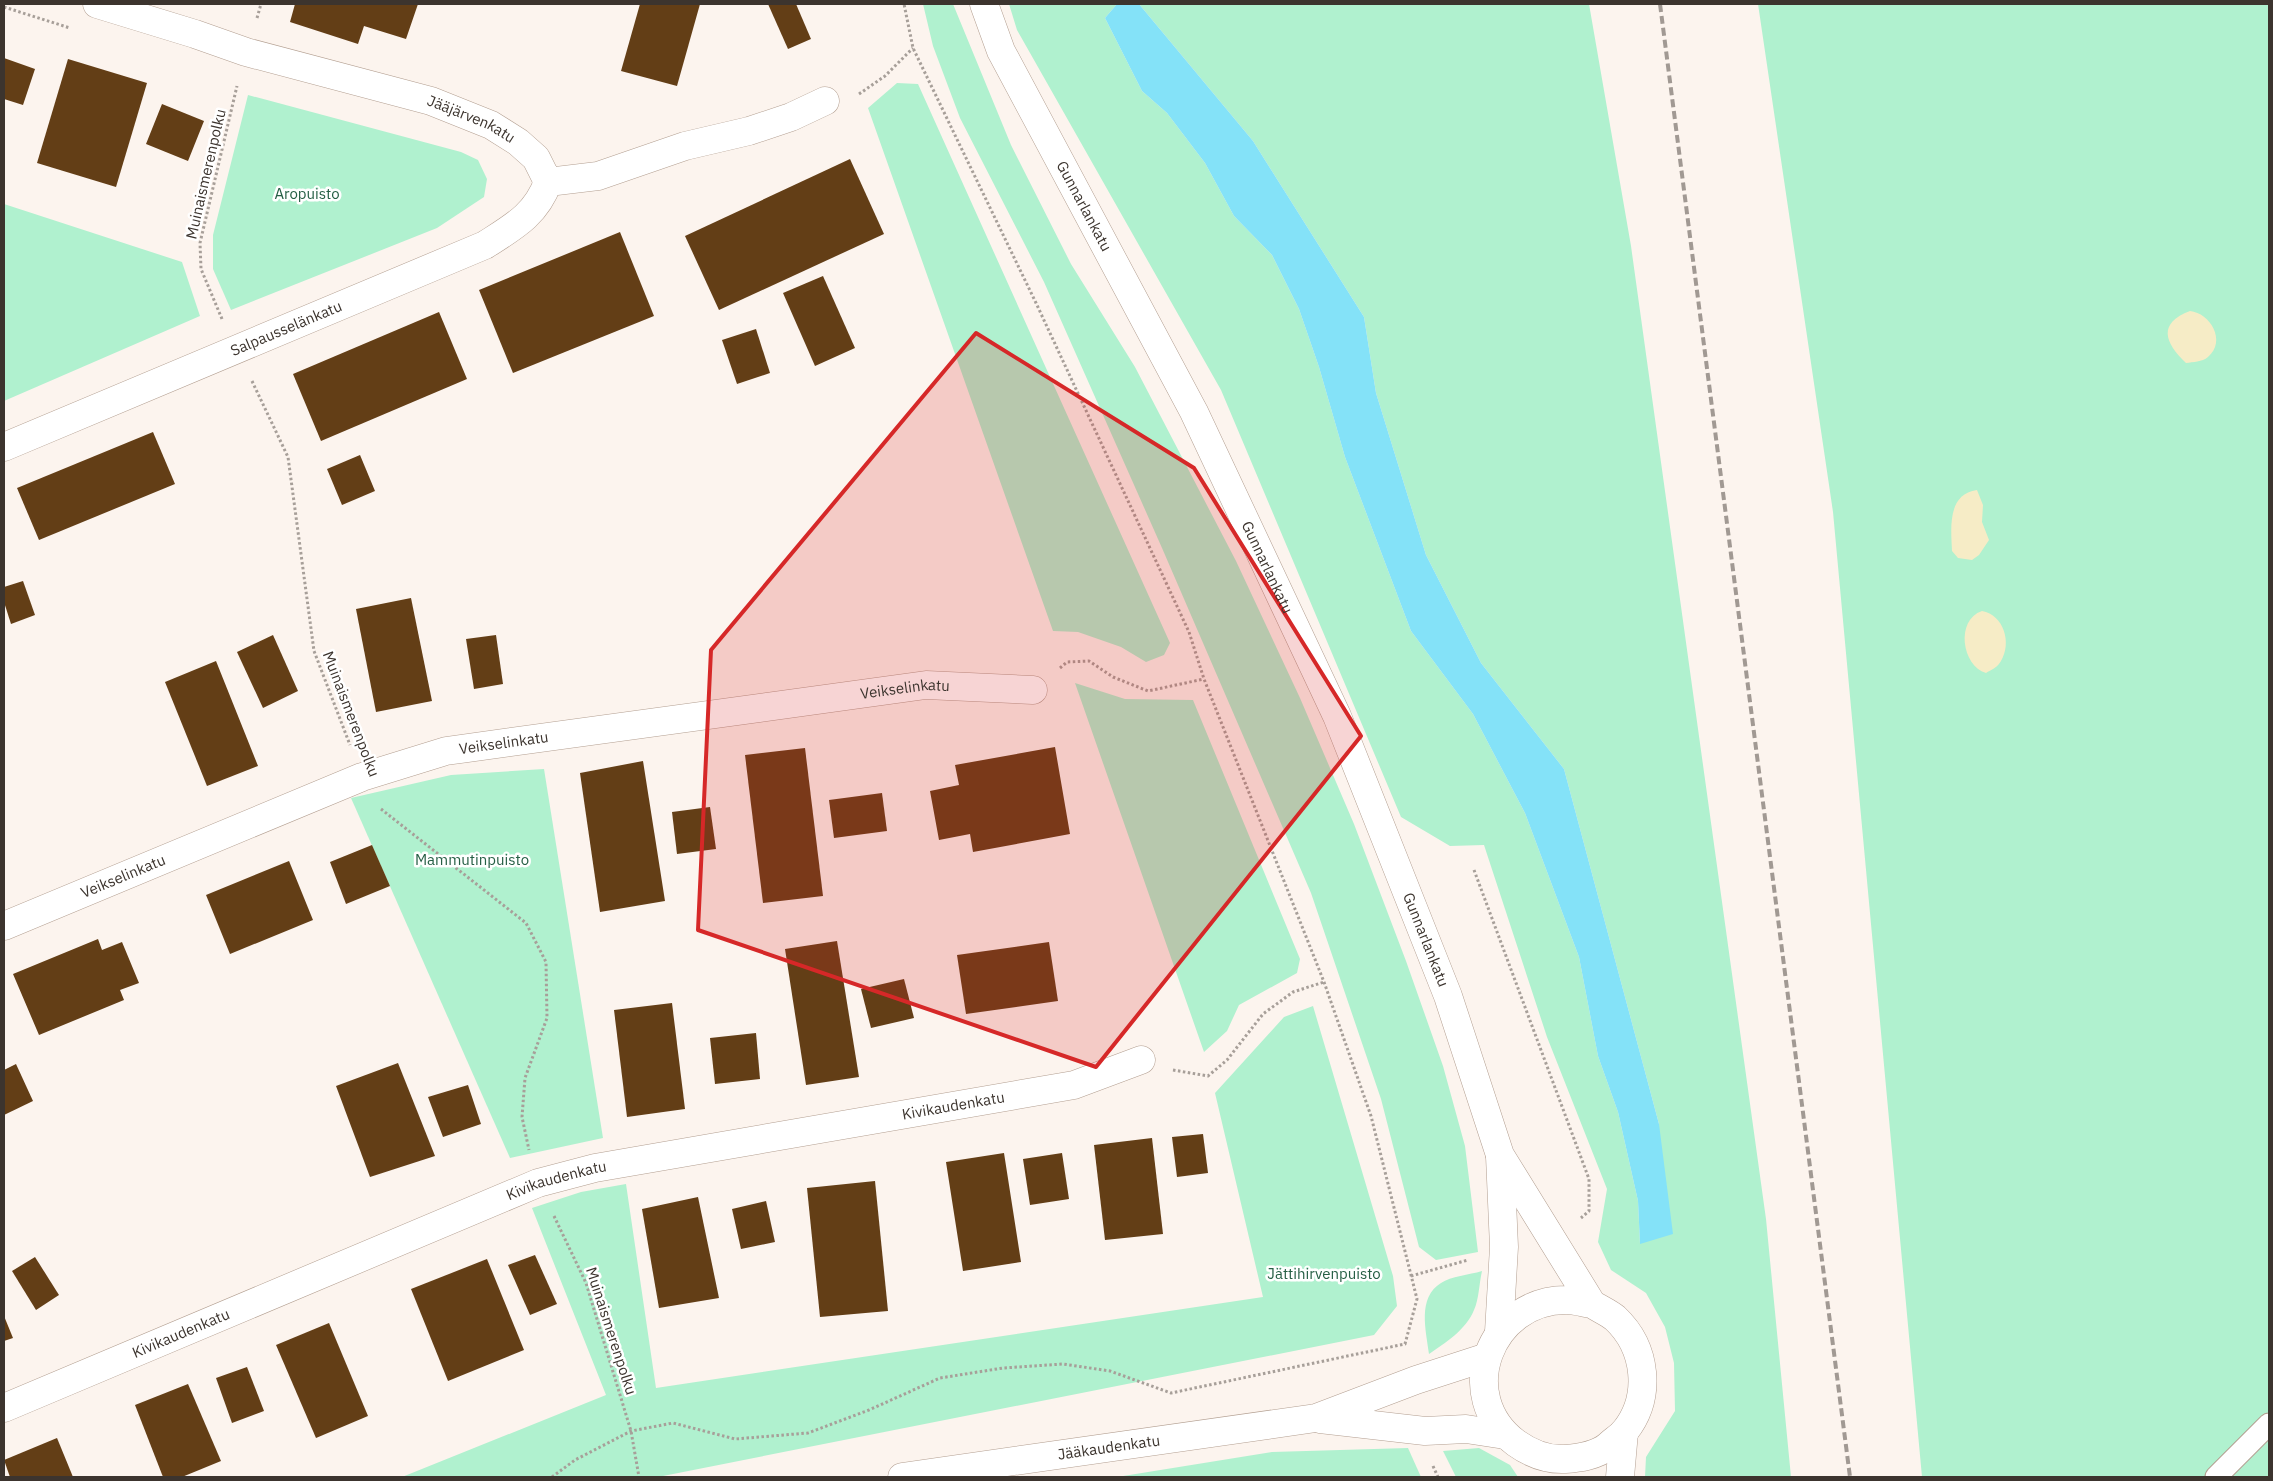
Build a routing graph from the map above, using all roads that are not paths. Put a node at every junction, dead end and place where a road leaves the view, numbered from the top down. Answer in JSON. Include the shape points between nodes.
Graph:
{"nodes":[{"id":1,"x":96,"y":4,"type":"edge"},
{"id":2,"x":984,"y":4,"type":"edge"},
{"id":3,"x":825,"y":101,"type":"road end"},
{"id":4,"x":548,"y":182,"type":"junction"},
{"id":5,"x":4,"y":446,"type":"edge"},
{"id":6,"x":1033,"y":690,"type":"road end"},
{"id":7,"x":4,"y":926,"type":"edge"},
{"id":8,"x":1141,"y":1060,"type":"road end"},
{"id":9,"x":1500,"y":1155,"type":"junction"},
{"id":10,"x":1592,"y":1304,"type":"junction"},
{"id":11,"x":1499,"y":1332,"type":"junction"},
{"id":12,"x":1486,"y":1357,"type":"junction"},
{"id":13,"x":4,"y":1408,"type":"edge"},
{"id":14,"x":1316,"y":1418,"type":"junction"},
{"id":15,"x":2269,"y":1424,"type":"edge"},
{"id":16,"x":1624,"y":1432,"type":"junction"},
{"id":17,"x":1505,"y":1435,"type":"junction"},
{"id":18,"x":1528,"y":1452,"type":"junction"},
{"id":19,"x":902,"y":1477,"type":"edge"},
{"id":20,"x":1541,"y":1477,"type":"edge"},
{"id":21,"x":1620,"y":1477,"type":"edge"},
{"id":22,"x":2216,"y":1477,"type":"edge"}],
"edges":[{"from":1,"to":4,"type":"street","name":"Jääjärvenkatu","via":[[246,52],[431,101],[491,125],[518,142],[536,158]]},
{"from":2,"to":9,"type":"street","name":"Gunnarlankatu","via":[[1001,51],[1194,412],[1337,716],[1448,996]]},
{"from":3,"to":4,"type":"street","via":[[749,131],[685,146],[598,176]]},
{"from":4,"to":5,"type":"street","name":"Salpausselänkatu","via":[[542,199],[519,224],[485,245]]},
{"from":6,"to":7,"type":"street","name":"Veikselinkatu","via":[[926,686],[446,751],[362,777]]},
{"from":8,"to":13,"type":"street","name":"Kivikaudenkatu","via":[[1074,1085],[595,1168],[538,1183]]},
{"from":9,"to":10,"type":"street","name":"Gunnarlankatu"},
{"from":9,"to":11,"type":"street","name":"Gunnarlankatu","via":[[1504,1247]]},
{"from":10,"to":11,"type":"street","via":[[1567,1300],[1542,1302],[1519,1313]]},
{"from":10,"to":16,"type":"street","via":[[1614,1317],[1631,1336],[1641,1360],[1644,1386],[1638,1410]]},
{"from":11,"to":12,"type":"street"},
{"from":12,"to":14,"type":"street","name":"Jääkaudenkatu"},
{"from":12,"to":17,"type":"street","via":[[1484,1384],[1490,1412]]},
{"from":14,"to":17,"type":"street","name":"Jääkaudenkatu","via":[[1425,1432],[1466,1429]]},
{"from":14,"to":19,"type":"street","name":"Jääkaudenkatu"},
{"from":15,"to":22,"type":"lane"},
{"from":16,"to":18,"type":"street","via":[[1605,1448],[1581,1458],[1554,1459]]},
{"from":16,"to":21,"type":"street"},
{"from":17,"to":18,"type":"street"},
{"from":18,"to":20,"type":"street"}]}
